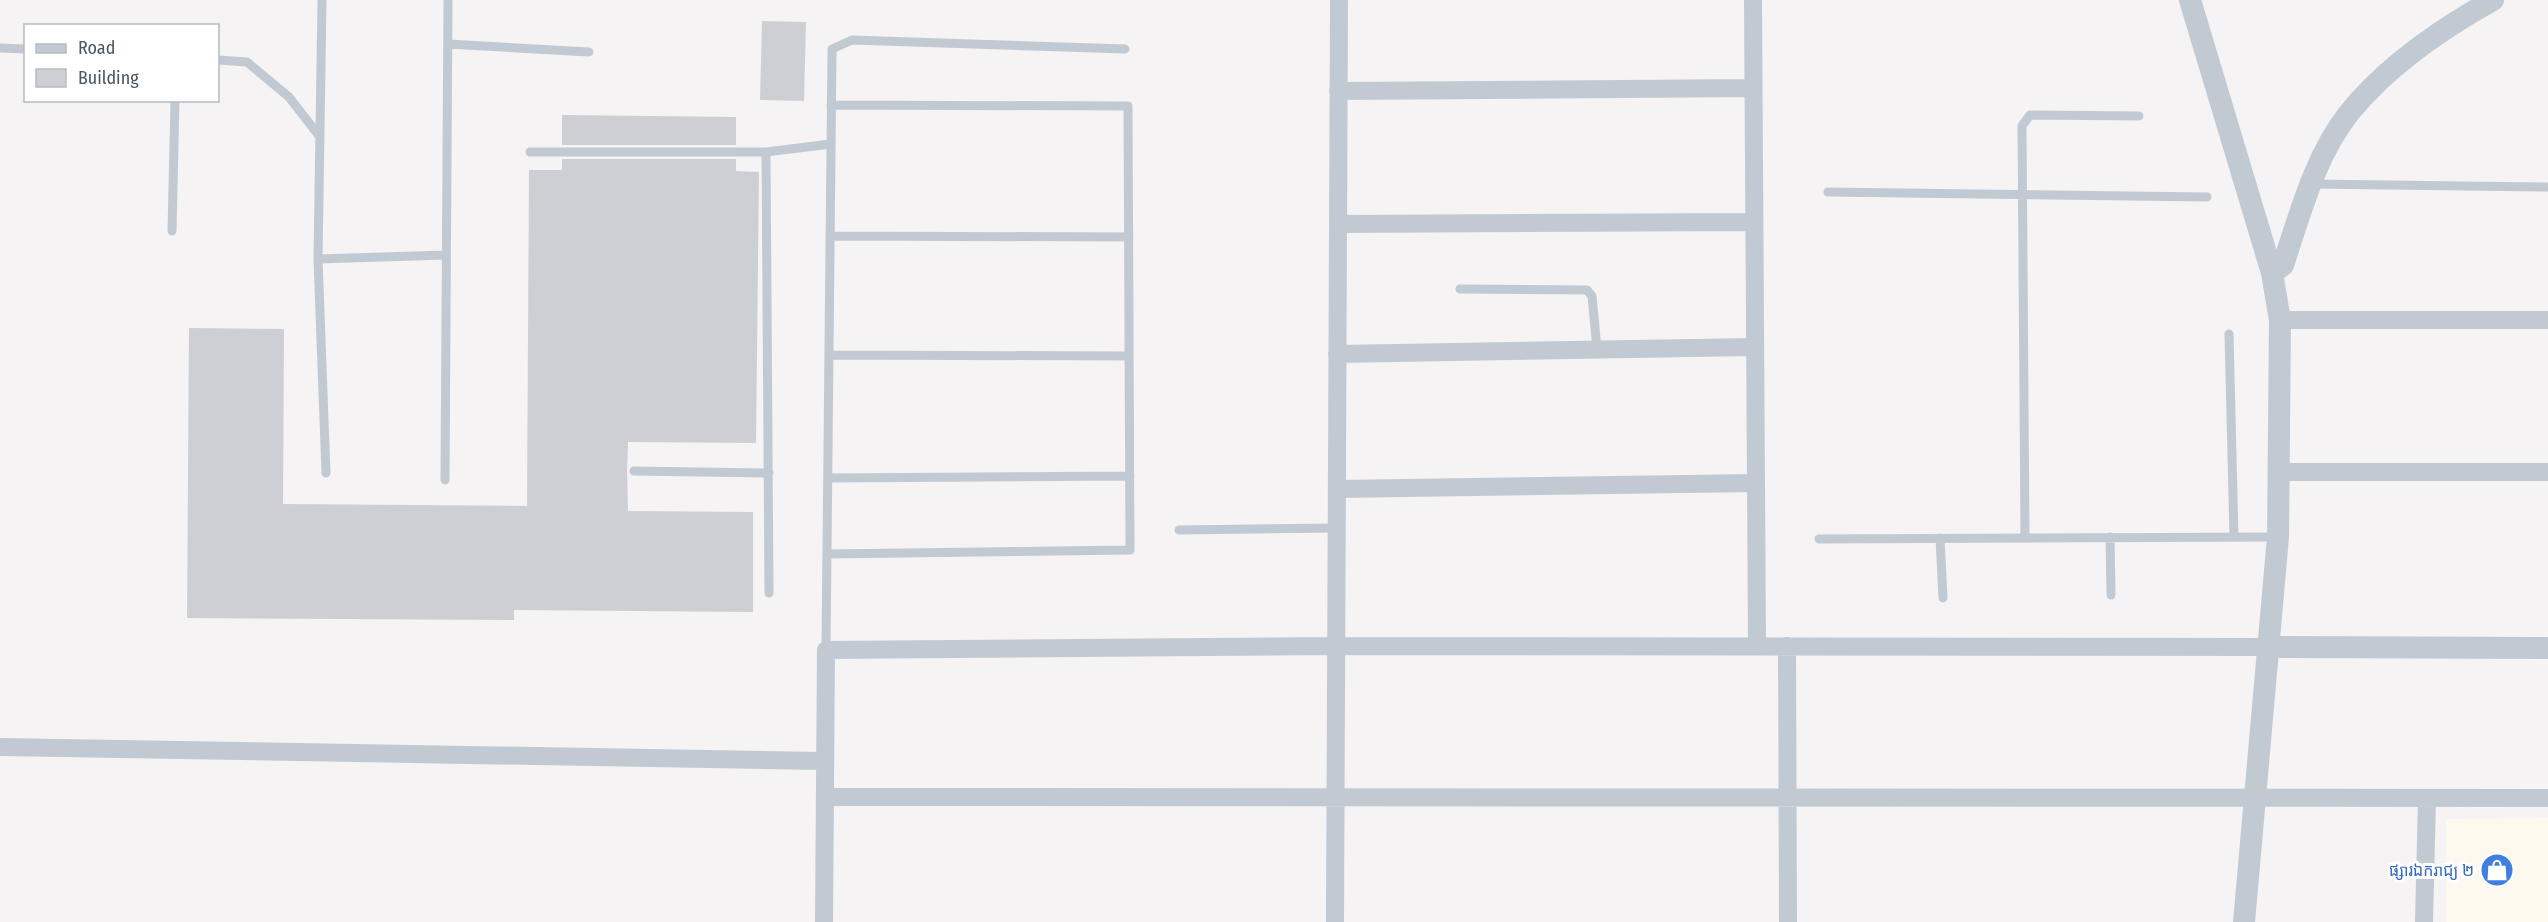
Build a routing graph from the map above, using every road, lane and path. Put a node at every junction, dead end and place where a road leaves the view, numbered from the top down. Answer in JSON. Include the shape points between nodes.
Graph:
{"nodes":[{"id":1,"x":322,"y":0,"type":"edge"},
{"id":2,"x":448,"y":0,"type":"edge"},
{"id":3,"x":1339,"y":0,"type":"edge"},
{"id":4,"x":1753,"y":0,"type":"edge"},
{"id":5,"x":2190,"y":0,"type":"edge"},
{"id":6,"x":2493,"y":0,"type":"edge"},
{"id":7,"x":448,"y":44,"type":"junction"},
{"id":8,"x":0,"y":48,"type":"edge"},
{"id":9,"x":1125,"y":48,"type":"dead end"},
{"id":10,"x":24,"y":49,"type":"edge"},
{"id":11,"x":589,"y":52,"type":"dead end"},
{"id":12,"x":219,"y":60,"type":"edge"},
{"id":13,"x":1753,"y":88,"type":"junction"},
{"id":14,"x":1338,"y":91,"type":"junction"},
{"id":15,"x":175,"y":102,"type":"edge"},
{"id":16,"x":831,"y":105,"type":"junction"},
{"id":17,"x":2139,"y":116,"type":"dead end"},
{"id":18,"x":321,"y":138,"type":"junction"},
{"id":19,"x":831,"y":144,"type":"junction"},
{"id":20,"x":530,"y":152,"type":"dead end"},
{"id":21,"x":766,"y":152,"type":"junction"},
{"id":22,"x":2310,"y":184,"type":"junction"},
{"id":23,"x":2548,"y":188,"type":"edge"},
{"id":24,"x":1828,"y":192,"type":"dead end"},
{"id":25,"x":2022,"y":195,"type":"junction"},
{"id":26,"x":2207,"y":197,"type":"dead end"},
{"id":27,"x":1754,"y":222,"type":"junction"},
{"id":28,"x":1338,"y":224,"type":"junction"},
{"id":29,"x":172,"y":231,"type":"dead end"},
{"id":30,"x":830,"y":236,"type":"junction"},
{"id":31,"x":1129,"y":237,"type":"junction"},
{"id":32,"x":446,"y":255,"type":"junction"},
{"id":33,"x":318,"y":259,"type":"junction"},
{"id":34,"x":2272,"y":273,"type":"junction"},
{"id":35,"x":1460,"y":289,"type":"dead end"},
{"id":36,"x":2280,"y":320,"type":"junction"},
{"id":37,"x":2548,"y":320,"type":"edge"},
{"id":38,"x":2229,"y":334,"type":"dead end"},
{"id":39,"x":1755,"y":347,"type":"junction"},
{"id":40,"x":1597,"y":349,"type":"junction"},
{"id":41,"x":1337,"y":354,"type":"junction"},
{"id":42,"x":829,"y":355,"type":"junction"},
{"id":43,"x":1129,"y":356,"type":"junction"},
{"id":44,"x":634,"y":471,"type":"dead end"},
{"id":45,"x":2281,"y":472,"type":"junction"},
{"id":46,"x":2548,"y":472,"type":"edge"},
{"id":47,"x":326,"y":473,"type":"dead end"},
{"id":48,"x":769,"y":473,"type":"junction"},
{"id":49,"x":1130,"y":476,"type":"junction"},
{"id":50,"x":828,"y":478,"type":"junction"},
{"id":51,"x":445,"y":480,"type":"dead end"},
{"id":52,"x":1756,"y":483,"type":"junction"},
{"id":53,"x":1337,"y":489,"type":"junction"},
{"id":54,"x":1337,"y":528,"type":"junction"},
{"id":55,"x":1179,"y":530,"type":"dead end"},
{"id":56,"x":2110,"y":537,"type":"junction"},
{"id":57,"x":2234,"y":537,"type":"junction"},
{"id":58,"x":2278,"y":537,"type":"junction"},
{"id":59,"x":1940,"y":538,"type":"junction"},
{"id":60,"x":2025,"y":538,"type":"junction"},
{"id":61,"x":1819,"y":539,"type":"dead end"},
{"id":62,"x":827,"y":554,"type":"junction"},
{"id":63,"x":769,"y":593,"type":"dead end"},
{"id":64,"x":2110,"y":595,"type":"dead end"},
{"id":65,"x":1943,"y":598,"type":"dead end"},
{"id":66,"x":1336,"y":646,"type":"junction"},
{"id":67,"x":1757,"y":646,"type":"junction"},
{"id":68,"x":1787,"y":646,"type":"junction"},
{"id":69,"x":2270,"y":647,"type":"junction"},
{"id":70,"x":2548,"y":648,"type":"edge"},
{"id":71,"x":826,"y":650,"type":"junction"},
{"id":72,"x":0,"y":747,"type":"edge"},
{"id":73,"x":825,"y":761,"type":"junction"},
{"id":74,"x":1335,"y":796,"type":"junction"},
{"id":75,"x":825,"y":797,"type":"junction"},
{"id":76,"x":1788,"y":797,"type":"junction"},
{"id":77,"x":2255,"y":797,"type":"junction"},
{"id":78,"x":2427,"y":798,"type":"junction"},
{"id":79,"x":2548,"y":798,"type":"edge"},
{"id":80,"x":824,"y":922,"type":"edge"},
{"id":81,"x":1335,"y":922,"type":"edge"},
{"id":82,"x":1788,"y":922,"type":"edge"},
{"id":83,"x":2244,"y":922,"type":"edge"},
{"id":84,"x":2424,"y":922,"type":"edge"}],
"edges":[{"from":1,"to":18,"type":"lane"},
{"from":2,"to":7,"type":"lane"},
{"from":3,"to":14,"type":"street"},
{"from":4,"to":13,"type":"street"},
{"from":5,"to":34,"type":"street"},
{"from":6,"to":22,"type":"street","via":[[2456,21],[2383,77],[2348,114]]},
{"from":7,"to":11,"type":"lane"},
{"from":7,"to":32,"type":"lane"},
{"from":8,"to":10,"type":"lane"},
{"from":9,"to":16,"type":"lane","via":[[852,39],[832,49]]},
{"from":12,"to":18,"type":"lane","via":[[247,62],[289,97]]},
{"from":13,"to":14,"type":"street"},
{"from":13,"to":27,"type":"street"},
{"from":14,"to":28,"type":"street"},
{"from":15,"to":29,"type":"lane"},
{"from":16,"to":19,"type":"lane"},
{"from":16,"to":31,"type":"lane","via":[[1128,106]]},
{"from":17,"to":25,"type":"lane","via":[[2030,115],[2022,126]]},
{"from":18,"to":33,"type":"lane"},
{"from":19,"to":21,"type":"lane"},
{"from":19,"to":30,"type":"lane"},
{"from":20,"to":21,"type":"lane"},
{"from":21,"to":48,"type":"lane"},
{"from":22,"to":23,"type":"lane"},
{"from":22,"to":34,"type":"street","via":[[2283,265]]},
{"from":24,"to":25,"type":"lane"},
{"from":25,"to":26,"type":"lane"},
{"from":25,"to":60,"type":"lane"},
{"from":27,"to":28,"type":"street"},
{"from":27,"to":39,"type":"street"},
{"from":28,"to":41,"type":"street"},
{"from":30,"to":31,"type":"lane"},
{"from":30,"to":42,"type":"lane"},
{"from":31,"to":43,"type":"lane"},
{"from":32,"to":33,"type":"lane"},
{"from":32,"to":51,"type":"lane"},
{"from":33,"to":47,"type":"lane"},
{"from":34,"to":36,"type":"street"},
{"from":35,"to":40,"type":"lane","via":[[1587,290],[1592,296]]},
{"from":36,"to":37,"type":"street"},
{"from":36,"to":45,"type":"street"},
{"from":38,"to":57,"type":"lane"},
{"from":39,"to":40,"type":"street"},
{"from":39,"to":52,"type":"street"},
{"from":40,"to":41,"type":"street"},
{"from":41,"to":53,"type":"street"},
{"from":42,"to":43,"type":"lane"},
{"from":42,"to":50,"type":"lane"},
{"from":43,"to":49,"type":"lane"},
{"from":44,"to":48,"type":"lane"},
{"from":45,"to":46,"type":"street"},
{"from":45,"to":58,"type":"street"},
{"from":48,"to":63,"type":"lane"},
{"from":49,"to":50,"type":"lane"},
{"from":49,"to":62,"type":"lane","via":[[1130,550]]},
{"from":50,"to":62,"type":"lane"},
{"from":52,"to":53,"type":"street"},
{"from":52,"to":67,"type":"street"},
{"from":53,"to":54,"type":"street"},
{"from":54,"to":55,"type":"lane"},
{"from":54,"to":66,"type":"street"},
{"from":56,"to":57,"type":"lane"},
{"from":56,"to":60,"type":"lane"},
{"from":56,"to":64,"type":"lane"},
{"from":57,"to":58,"type":"lane"},
{"from":58,"to":69,"type":"street"},
{"from":59,"to":60,"type":"lane"},
{"from":59,"to":61,"type":"lane"},
{"from":59,"to":65,"type":"lane"},
{"from":62,"to":71,"type":"lane"},
{"from":66,"to":67,"type":"street"},
{"from":66,"to":71,"type":"street"},
{"from":66,"to":74,"type":"street"},
{"from":67,"to":68,"type":"street"},
{"from":68,"to":69,"type":"street"},
{"from":68,"to":76,"type":"street"},
{"from":69,"to":70,"type":"street"},
{"from":69,"to":77,"type":"street"},
{"from":71,"to":73,"type":"street"},
{"from":72,"to":73,"type":"street"},
{"from":73,"to":75,"type":"street"},
{"from":74,"to":75,"type":"street"},
{"from":74,"to":76,"type":"street"},
{"from":74,"to":81,"type":"street"},
{"from":75,"to":80,"type":"street"},
{"from":76,"to":77,"type":"street"},
{"from":76,"to":82,"type":"street"},
{"from":77,"to":78,"type":"street"},
{"from":77,"to":83,"type":"street"},
{"from":78,"to":79,"type":"street"},
{"from":78,"to":84,"type":"street"}]}
